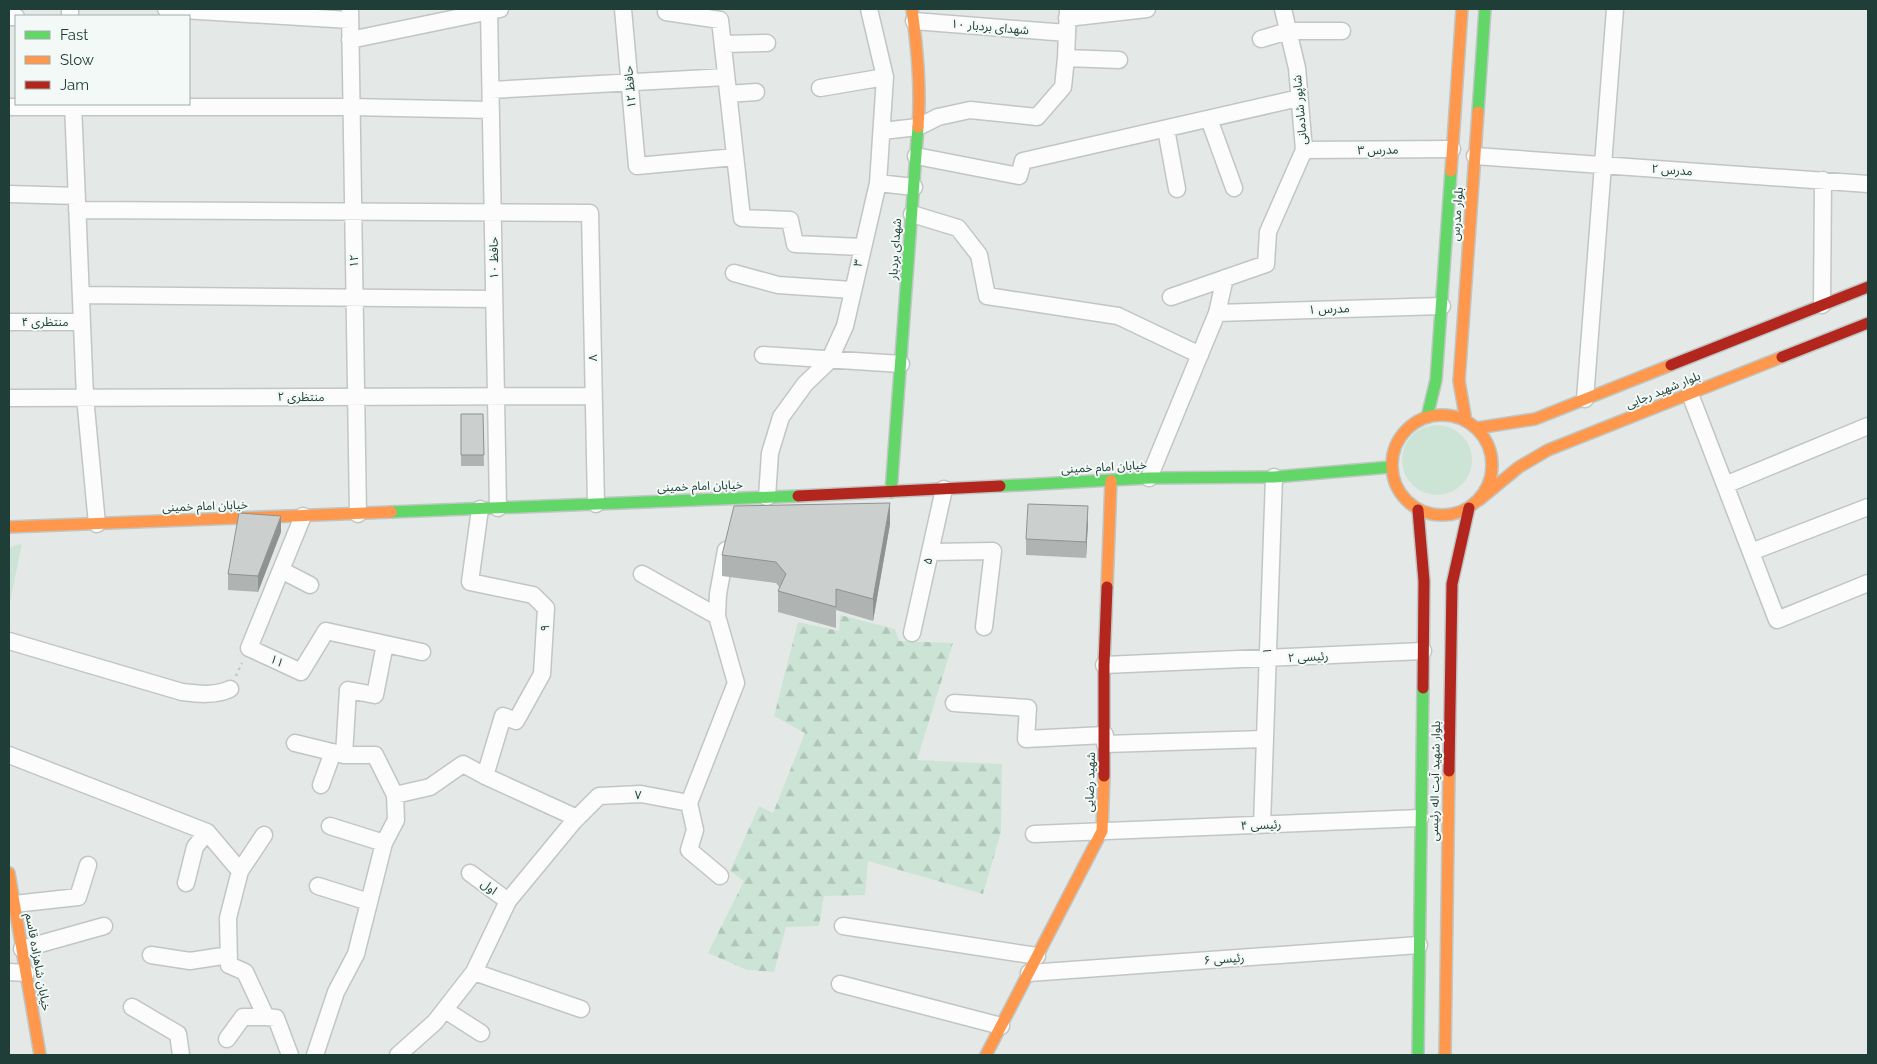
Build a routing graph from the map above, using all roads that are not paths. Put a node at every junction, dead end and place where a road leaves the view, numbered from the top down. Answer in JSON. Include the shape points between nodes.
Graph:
{"nodes":[{"id":1,"x":166,"y":9,"type":"edge"},
{"id":2,"x":623,"y":9,"type":"edge"},
{"id":3,"x":667,"y":9,"type":"edge"},
{"id":4,"x":869,"y":9,"type":"edge"},
{"id":5,"x":1147,"y":9,"type":"edge"},
{"id":6,"x":1283,"y":9,"type":"edge"},
{"id":7,"x":1462,"y":9,"type":"edge"},
{"id":8,"x":1485,"y":9,"type":"edge"},
{"id":9,"x":1615,"y":9,"type":"edge"},
{"id":10,"x":493,"y":10,"type":"edge"},
{"id":11,"x":350,"y":14,"type":"edge"},
{"id":12,"x":913,"y":15,"type":"edge"},
{"id":13,"x":1067,"y":20,"type":"edge"},
{"id":14,"x":1288,"y":31,"type":"junction"},
{"id":15,"x":1342,"y":31,"type":"dead end"},
{"id":16,"x":1261,"y":39,"type":"dead end"},
{"id":17,"x":350,"y":40,"type":"junction"},
{"id":18,"x":767,"y":43,"type":"dead end"},
{"id":19,"x":723,"y":44,"type":"junction"},
{"id":20,"x":1066,"y":58,"type":"junction"},
{"id":21,"x":1119,"y":60,"type":"dead end"},
{"id":22,"x":726,"y":77,"type":"junction"},
{"id":23,"x":885,"y":77,"type":"junction"},
{"id":24,"x":630,"y":83,"type":"junction"},
{"id":25,"x":820,"y":88,"type":"dead end"},
{"id":26,"x":491,"y":90,"type":"junction"},
{"id":27,"x":756,"y":92,"type":"dead end"},
{"id":28,"x":728,"y":94,"type":"junction"},
{"id":29,"x":1299,"y":98,"type":"junction"},
{"id":30,"x":73,"y":106,"type":"edge"},
{"id":31,"x":9,"y":107,"type":"edge"},
{"id":32,"x":351,"y":107,"type":"junction"},
{"id":33,"x":491,"y":110,"type":"junction"},
{"id":34,"x":1209,"y":119,"type":"junction"},
{"id":35,"x":918,"y":127,"type":"junction"},
{"id":36,"x":1166,"y":128,"type":"junction"},
{"id":37,"x":882,"y":131,"type":"junction"},
{"id":38,"x":1452,"y":149,"type":"junction"},
{"id":39,"x":1304,"y":150,"type":"junction"},
{"id":40,"x":916,"y":156,"type":"junction"},
{"id":41,"x":1475,"y":156,"type":"junction"},
{"id":42,"x":735,"y":157,"type":"junction"},
{"id":43,"x":1603,"y":165,"type":"junction"},
{"id":44,"x":1823,"y":180,"type":"junction"},
{"id":45,"x":878,"y":183,"type":"junction"},
{"id":46,"x":1868,"y":184,"type":"edge"},
{"id":47,"x":914,"y":186,"type":"junction"},
{"id":48,"x":1234,"y":188,"type":"dead end"},
{"id":49,"x":1177,"y":189,"type":"dead end"},
{"id":50,"x":9,"y":194,"type":"edge"},
{"id":51,"x":77,"y":203,"type":"junction"},
{"id":52,"x":353,"y":211,"type":"junction"},
{"id":53,"x":493,"y":212,"type":"junction"},
{"id":54,"x":912,"y":214,"type":"junction"},
{"id":55,"x":862,"y":247,"type":"junction"},
{"id":56,"x":734,"y":273,"type":"dead end"},
{"id":57,"x":1225,"y":278,"type":"junction"},
{"id":58,"x":1868,"y":287,"type":"edge"},
{"id":59,"x":852,"y":290,"type":"junction"},
{"id":60,"x":81,"y":295,"type":"junction"},
{"id":61,"x":354,"y":297,"type":"junction"},
{"id":62,"x":1171,"y":297,"type":"dead end"},
{"id":63,"x":494,"y":299,"type":"junction"},
{"id":64,"x":1822,"y":305,"type":"junction"},
{"id":65,"x":1442,"y":306,"type":"junction"},
{"id":66,"x":1217,"y":313,"type":"junction"},
{"id":67,"x":9,"y":322,"type":"edge"},
{"id":68,"x":82,"y":322,"type":"junction"},
{"id":69,"x":1868,"y":323,"type":"edge"},
{"id":70,"x":1200,"y":355,"type":"junction"},
{"id":71,"x":763,"y":356,"type":"dead end"},
{"id":72,"x":829,"y":361,"type":"junction"},
{"id":73,"x":901,"y":364,"type":"junction"},
{"id":74,"x":1689,"y":390,"type":"junction"},
{"id":75,"x":594,"y":396,"type":"junction"},
{"id":76,"x":85,"y":397,"type":"junction"},
{"id":77,"x":9,"y":398,"type":"edge"},
{"id":78,"x":356,"y":398,"type":"junction"},
{"id":79,"x":496,"y":398,"type":"junction"},
{"id":80,"x":1585,"y":399,"type":"junction"},
{"id":81,"x":1427,"y":417,"type":"junction"},
{"id":82,"x":1466,"y":421,"type":"junction"},
{"id":83,"x":1868,"y":426,"type":"edge"},
{"id":84,"x":1476,"y":428,"type":"junction"},
{"id":85,"x":1391,"y":467,"type":"junction"},
{"id":86,"x":1274,"y":477,"type":"junction"},
{"id":87,"x":1150,"y":478,"type":"junction"},
{"id":88,"x":1111,"y":482,"type":"junction"},
{"id":89,"x":1725,"y":485,"type":"junction"},
{"id":90,"x":944,"y":489,"type":"junction"},
{"id":91,"x":891,"y":492,"type":"junction"},
{"id":92,"x":767,"y":497,"type":"junction"},
{"id":93,"x":736,"y":498,"type":"junction"},
{"id":94,"x":1479,"y":500,"type":"junction"},
{"id":95,"x":596,"y":504,"type":"junction"},
{"id":96,"x":1868,"y":507,"type":"edge"},
{"id":97,"x":498,"y":508,"type":"junction"},
{"id":98,"x":1469,"y":508,"type":"junction"},
{"id":99,"x":480,"y":509,"type":"junction"},
{"id":100,"x":1418,"y":510,"type":"junction"},
{"id":101,"x":358,"y":514,"type":"junction"},
{"id":102,"x":303,"y":516,"type":"junction"},
{"id":103,"x":732,"y":517,"type":"edge"},
{"id":104,"x":97,"y":524,"type":"junction"},
{"id":105,"x":9,"y":527,"type":"edge"},
{"id":106,"x":729,"y":536,"type":"edge"},
{"id":107,"x":930,"y":552,"type":"junction"},
{"id":108,"x":1751,"y":552,"type":"junction"},
{"id":109,"x":281,"y":570,"type":"junction"},
{"id":110,"x":642,"y":574,"type":"dead end"},
{"id":111,"x":1868,"y":584,"type":"edge"},
{"id":112,"x":310,"y":585,"type":"dead end"},
{"id":113,"x":717,"y":616,"type":"junction"},
{"id":114,"x":984,"y":627,"type":"dead end"},
{"id":115,"x":912,"y":633,"type":"dead end"},
{"id":116,"x":9,"y":641,"type":"edge"},
{"id":117,"x":384,"y":644,"type":"junction"},
{"id":118,"x":1423,"y":651,"type":"junction"},
{"id":119,"x":422,"y":652,"type":"dead end"},
{"id":120,"x":1267,"y":659,"type":"junction"},
{"id":121,"x":1104,"y":665,"type":"junction"},
{"id":122,"x":230,"y":689,"type":"road end"},
{"id":123,"x":954,"y":704,"type":"dead end"},
{"id":124,"x":1264,"y":739,"type":"junction"},
{"id":125,"x":1105,"y":740,"type":"junction"},
{"id":126,"x":295,"y":744,"type":"dead end"},
{"id":127,"x":339,"y":754,"type":"junction"},
{"id":128,"x":9,"y":755,"type":"edge"},
{"id":129,"x":485,"y":776,"type":"junction"},
{"id":130,"x":321,"y":785,"type":"dead end"},
{"id":131,"x":395,"y":795,"type":"junction"},
{"id":132,"x":689,"y":803,"type":"junction"},
{"id":133,"x":577,"y":818,"type":"junction"},
{"id":134,"x":1420,"y":818,"type":"junction"},
{"id":135,"x":1262,"y":825,"type":"junction"},
{"id":136,"x":330,"y":826,"type":"dead end"},
{"id":137,"x":1102,"y":831,"type":"junction"},
{"id":138,"x":207,"y":832,"type":"junction"},
{"id":139,"x":1034,"y":834,"type":"dead end"},
{"id":140,"x":264,"y":835,"type":"dead end"},
{"id":141,"x":384,"y":843,"type":"junction"},
{"id":142,"x":88,"y":865,"type":"dead end"},
{"id":143,"x":240,"y":871,"type":"junction"},
{"id":144,"x":470,"y":873,"type":"dead end"},
{"id":145,"x":9,"y":874,"type":"edge"},
{"id":146,"x":720,"y":876,"type":"dead end"},
{"id":147,"x":186,"y":883,"type":"dead end"},
{"id":148,"x":318,"y":886,"type":"dead end"},
{"id":149,"x":508,"y":901,"type":"junction"},
{"id":150,"x":369,"y":902,"type":"junction"},
{"id":151,"x":14,"y":904,"type":"junction"},
{"id":152,"x":104,"y":926,"type":"dead end"},
{"id":153,"x":844,"y":926,"type":"dead end"},
{"id":154,"x":1420,"y":945,"type":"junction"},
{"id":155,"x":22,"y":949,"type":"junction"},
{"id":156,"x":151,"y":955,"type":"dead end"},
{"id":157,"x":229,"y":955,"type":"junction"},
{"id":158,"x":1037,"y":956,"type":"junction"},
{"id":159,"x":9,"y":972,"type":"edge"},
{"id":160,"x":474,"y":972,"type":"junction"},
{"id":161,"x":26,"y":974,"type":"junction"},
{"id":162,"x":1029,"y":974,"type":"junction"},
{"id":163,"x":840,"y":984,"type":"dead end"},
{"id":164,"x":132,"y":1007,"type":"dead end"},
{"id":165,"x":581,"y":1009,"type":"dead end"},
{"id":166,"x":445,"y":1010,"type":"junction"},
{"id":167,"x":266,"y":1018,"type":"junction"},
{"id":168,"x":1001,"y":1026,"type":"junction"},
{"id":169,"x":481,"y":1033,"type":"dead end"},
{"id":170,"x":227,"y":1039,"type":"dead end"},
{"id":171,"x":40,"y":1055,"type":"edge"},
{"id":172,"x":181,"y":1055,"type":"edge"},
{"id":173,"x":290,"y":1055,"type":"edge"},
{"id":174,"x":315,"y":1055,"type":"edge"},
{"id":175,"x":398,"y":1055,"type":"edge"},
{"id":176,"x":986,"y":1055,"type":"edge"},
{"id":177,"x":1418,"y":1055,"type":"edge"},
{"id":178,"x":1445,"y":1055,"type":"edge"}],
"edges":[{"from":1,"to":11,"type":"street"},
{"from":2,"to":24,"type":"street","name":"حافظ ۱۲"},
{"from":3,"to":19,"type":"street","via":[[666,12],[720,20]]},
{"from":4,"to":23,"type":"street","name":"۳"},
{"from":5,"to":13,"type":"street","name":"شهدای بردبار ۱۰"},
{"from":6,"to":14,"type":"street","name":"شاپور شادمانی"},
{"from":7,"to":38,"type":"main road","name":"بلوار مدرس"},
{"from":8,"to":41,"type":"main road","name":"بلوار مدرس"},
{"from":9,"to":43,"type":"street"},
{"from":10,"to":17,"type":"street"},
{"from":10,"to":26,"type":"street","name":"حافظ ۱۰"},
{"from":11,"to":17,"type":"street","name":"۱۲"},
{"from":12,"to":13,"type":"street","name":"شهدای بردبار ۱۰"},
{"from":12,"to":35,"type":"main road","name":"شهدای بردبار","via":[[918,53]]},
{"from":13,"to":20,"type":"street"},
{"from":14,"to":15,"type":"street"},
{"from":14,"to":16,"type":"street"},
{"from":14,"to":29,"type":"street","name":"شاپور شادمانی","via":[[1297,68]]},
{"from":17,"to":32,"type":"street","name":"۱۲"},
{"from":18,"to":19,"type":"street"},
{"from":19,"to":22,"type":"street"},
{"from":20,"to":21,"type":"street"},
{"from":20,"to":35,"type":"street","via":[[1063,87],[1037,117],[970,110],[938,117]]},
{"from":22,"to":24,"type":"street"},
{"from":22,"to":28,"type":"street"},
{"from":23,"to":25,"type":"street"},
{"from":23,"to":37,"type":"street","name":"۳"},
{"from":24,"to":26,"type":"street"},
{"from":24,"to":42,"type":"street","name":"حافظ ۱۲","via":[[637,166]]},
{"from":26,"to":33,"type":"street","name":"حافظ ۱۰"},
{"from":27,"to":28,"type":"street"},
{"from":28,"to":42,"type":"street"},
{"from":29,"to":34,"type":"street"},
{"from":29,"to":39,"type":"street","name":"شاپور شادمانی"},
{"from":30,"to":31,"type":"street"},
{"from":30,"to":32,"type":"street"},
{"from":30,"to":51,"type":"street"},
{"from":32,"to":33,"type":"street"},
{"from":32,"to":52,"type":"street","name":"۱۲"},
{"from":33,"to":53,"type":"street","name":"حافظ ۱۰"},
{"from":34,"to":36,"type":"street"},
{"from":34,"to":48,"type":"street"},
{"from":35,"to":37,"type":"street"},
{"from":35,"to":40,"type":"main road","name":"شهدای بردبار"},
{"from":36,"to":40,"type":"street","via":[[1023,161],[1019,176]]},
{"from":36,"to":49,"type":"street"},
{"from":37,"to":45,"type":"street","name":"۳"},
{"from":38,"to":39,"type":"street","name":"مدرس ۳"},
{"from":38,"to":65,"type":"main road","name":"بلوار مدرس"},
{"from":39,"to":57,"type":"street","name":"شاپور شادمانی","via":[[1268,232],[1266,264]]},
{"from":40,"to":47,"type":"main road","name":"شهدای بردبار"},
{"from":41,"to":43,"type":"street","name":"مدرس ۲"},
{"from":41,"to":82,"type":"main road","name":"بلوار مدرس","via":[[1459,381]]},
{"from":42,"to":55,"type":"street","via":[[742,218],[790,220],[795,244]]},
{"from":43,"to":44,"type":"street","name":"مدرس ۲"},
{"from":43,"to":80,"type":"street"},
{"from":44,"to":46,"type":"street","name":"مدرس ۲"},
{"from":44,"to":64,"type":"street"},
{"from":45,"to":47,"type":"street"},
{"from":45,"to":55,"type":"street","name":"۳"},
{"from":47,"to":54,"type":"main road","name":"شهدای بردبار"},
{"from":50,"to":51,"type":"street"},
{"from":51,"to":52,"type":"street"},
{"from":51,"to":60,"type":"street"},
{"from":52,"to":53,"type":"street"},
{"from":52,"to":61,"type":"street","name":"۱۲"},
{"from":53,"to":63,"type":"street","name":"حافظ ۱۰"},
{"from":53,"to":75,"type":"street","name":"۸","via":[[590,213]]},
{"from":54,"to":70,"type":"street","via":[[958,228],[979,255],[987,296],[1118,316]]},
{"from":54,"to":73,"type":"main road","name":"شهدای بردبار"},
{"from":55,"to":59,"type":"street","name":"۳"},
{"from":56,"to":59,"type":"street","via":[[778,285]]},
{"from":57,"to":62,"type":"street"},
{"from":57,"to":66,"type":"street"},
{"from":58,"to":64,"type":"main road","name":"بلوار شهید رجایی"},
{"from":59,"to":72,"type":"street","name":"۳","via":[[845,326]]},
{"from":60,"to":61,"type":"street"},
{"from":60,"to":68,"type":"street"},
{"from":61,"to":63,"type":"street"},
{"from":61,"to":78,"type":"street","name":"۱۲"},
{"from":63,"to":79,"type":"street","name":"حافظ ۱۰"},
{"from":64,"to":80,"type":"main road","name":"بلوار شهید رجایی","via":[[1680,366]]},
{"from":65,"to":66,"type":"street","name":"مدرس ۱"},
{"from":65,"to":81,"type":"main road","name":"بلوار مدرس","via":[[1436,380]]},
{"from":66,"to":70,"type":"street"},
{"from":67,"to":68,"type":"street","name":"منتظری ۴"},
{"from":68,"to":76,"type":"street"},
{"from":69,"to":74,"type":"main road","name":"بلوار شهید رجایی"},
{"from":70,"to":87,"type":"street"},
{"from":71,"to":72,"type":"street"},
{"from":72,"to":73,"type":"street"},
{"from":72,"to":92,"type":"street","name":"۳","via":[[805,384],[781,417],[770,452]]},
{"from":73,"to":91,"type":"main road","name":"شهدای بردبار"},
{"from":74,"to":89,"type":"street"},
{"from":74,"to":94,"type":"main road","name":"بلوار شهید رجایی","via":[[1548,450],[1519,467]]},
{"from":75,"to":79,"type":"street","name":"منتظری ۲"},
{"from":75,"to":95,"type":"street","name":"۸"},
{"from":76,"to":77,"type":"street","name":"منتظری ۲"},
{"from":76,"to":78,"type":"street","name":"منتظری ۲"},
{"from":76,"to":104,"type":"street"},
{"from":78,"to":79,"type":"street","name":"منتظری ۲"},
{"from":78,"to":101,"type":"street","name":"۱۲"},
{"from":79,"to":97,"type":"street","name":"حافظ ۱۰"},
{"from":80,"to":84,"type":"main road","name":"بلوار شهید رجایی","via":[[1535,419]]},
{"from":81,"to":82,"type":"main road","via":[[1453,416]]},
{"from":81,"to":85,"type":"main road","via":[[1415,422],[1397,441]]},
{"from":82,"to":84,"type":"main road"},
{"from":83,"to":89,"type":"street"},
{"from":84,"to":94,"type":"main road","via":[[1488,445],[1493,464],[1489,483]]},
{"from":85,"to":86,"type":"main road","name":"خیابان امام خمینی"},
{"from":85,"to":100,"type":"main road","via":[[1399,492]]},
{"from":86,"to":87,"type":"main road","name":"خیابان امام خمینی"},
{"from":86,"to":120,"type":"street","name":"۱"},
{"from":87,"to":88,"type":"main road","name":"خیابان امام خمینی"},
{"from":88,"to":90,"type":"main road","name":"خیابان امام خمینی"},
{"from":88,"to":121,"type":"main road","name":"شهید رضایی"},
{"from":89,"to":108,"type":"street"},
{"from":90,"to":91,"type":"main road","name":"خیابان امام خمینی"},
{"from":90,"to":107,"type":"street","name":"۵"},
{"from":91,"to":92,"type":"main road","name":"خیابان امام خمینی"},
{"from":92,"to":93,"type":"main road","name":"خیابان امام خمینی"},
{"from":93,"to":95,"type":"main road","name":"خیابان امام خمینی"},
{"from":93,"to":103,"type":"street"},
{"from":94,"to":98,"type":"main road"},
{"from":95,"to":97,"type":"main road","name":"خیابان امام خمینی"},
{"from":96,"to":108,"type":"street"},
{"from":97,"to":99,"type":"main road","name":"خیابان امام خمینی"},
{"from":98,"to":100,"type":"main road","via":[[1444,516]]},
{"from":98,"to":178,"type":"main road","name":"بلوار شهید آیت اله رئیسی","via":[[1452,584]]},
{"from":99,"to":101,"type":"main road","name":"خیابان امام خمینی"},
{"from":99,"to":129,"type":"street","name":"۹","via":[[470,582],[533,594],[546,608],[542,674],[516,721],[502,716]]},
{"from":100,"to":118,"type":"main road","name":"بلوار شهید آیت اله رئیسی","via":[[1424,581]]},
{"from":101,"to":102,"type":"main road","name":"خیابان امام خمینی"},
{"from":102,"to":104,"type":"main road","name":"خیابان امام خمینی"},
{"from":102,"to":109,"type":"street"},
{"from":104,"to":105,"type":"main road","name":"خیابان امام خمینی"},
{"from":106,"to":113,"type":"street"},
{"from":107,"to":114,"type":"street","via":[[993,551]]},
{"from":107,"to":115,"type":"street","name":"۵"},
{"from":108,"to":111,"type":"street","via":[[1777,620]]},
{"from":109,"to":112,"type":"street"},
{"from":109,"to":117,"type":"street","name":"۱۱","via":[[249,648],[301,672],[326,631]]},
{"from":110,"to":113,"type":"street"},
{"from":113,"to":132,"type":"street","via":[[736,682]]},
{"from":116,"to":122,"type":"street","via":[[182,692],[201,694]]},
{"from":117,"to":119,"type":"street","name":"۱۱"},
{"from":117,"to":127,"type":"street","via":[[375,695],[348,690]]},
{"from":118,"to":120,"type":"street","name":"رئیسی ۲"},
{"from":118,"to":134,"type":"main road","name":"بلوار شهید آیت اله رئیسی"},
{"from":120,"to":121,"type":"street","name":"رئیسی ۲"},
{"from":120,"to":124,"type":"street","name":"۱"},
{"from":121,"to":125,"type":"main road","name":"شهید رضایی"},
{"from":123,"to":125,"type":"street","via":[[1028,708],[1026,739]]},
{"from":124,"to":125,"type":"street"},
{"from":124,"to":135,"type":"street","name":"۱"},
{"from":125,"to":137,"type":"main road","name":"شهید رضایی"},
{"from":126,"to":127,"type":"street"},
{"from":127,"to":130,"type":"street"},
{"from":127,"to":131,"type":"street","via":[[375,755]]},
{"from":128,"to":138,"type":"street"},
{"from":129,"to":131,"type":"street","via":[[463,764],[430,787]]},
{"from":129,"to":133,"type":"street"},
{"from":131,"to":141,"type":"street","via":[[396,820]]},
{"from":132,"to":133,"type":"street","name":"۷","via":[[641,794],[599,796]]},
{"from":132,"to":146,"type":"street","via":[[695,830],[689,850]]},
{"from":133,"to":149,"type":"street","name":"۷"},
{"from":134,"to":135,"type":"street","name":"رئیسی ۴"},
{"from":134,"to":154,"type":"main road","name":"بلوار شهید آیت اله رئیسی"},
{"from":135,"to":137,"type":"street","name":"رئیسی ۴"},
{"from":136,"to":141,"type":"street"},
{"from":137,"to":139,"type":"street","name":"رئیسی ۴"},
{"from":137,"to":158,"type":"main road","name":"شهید رضایی"},
{"from":138,"to":143,"type":"street"},
{"from":138,"to":147,"type":"street","via":[[195,847]]},
{"from":140,"to":143,"type":"street"},
{"from":141,"to":150,"type":"street"},
{"from":142,"to":151,"type":"street","via":[[78,896]]},
{"from":143,"to":157,"type":"street","via":[[228,918]]},
{"from":144,"to":149,"type":"street","name":"اول"},
{"from":145,"to":151,"type":"main road","name":"خیابان شاهزاده قاسم"},
{"from":148,"to":150,"type":"street"},
{"from":149,"to":160,"type":"street","name":"۷"},
{"from":150,"to":174,"type":"street","via":[[356,954],[336,992]]},
{"from":151,"to":155,"type":"main road","name":"خیابان شاهزاده قاسم"},
{"from":152,"to":155,"type":"street"},
{"from":153,"to":158,"type":"street"},
{"from":154,"to":162,"type":"street","name":"رئیسی ۶"},
{"from":154,"to":177,"type":"main road","name":"بلوار شهید آیت اله رئیسی"},
{"from":155,"to":161,"type":"main road","name":"خیابان شاهزاده قاسم"},
{"from":156,"to":157,"type":"street","via":[[190,961]]},
{"from":157,"to":167,"type":"street","via":[[229,965],[245,972]]},
{"from":158,"to":162,"type":"main road","name":"شهید رضایی"},
{"from":159,"to":161,"type":"street"},
{"from":160,"to":165,"type":"street"},
{"from":160,"to":166,"type":"street","name":"۷"},
{"from":161,"to":171,"type":"main road","name":"خیابان شاهزاده قاسم"},
{"from":162,"to":168,"type":"main road","name":"شهید رضایی"},
{"from":163,"to":168,"type":"street"},
{"from":164,"to":172,"type":"street","via":[[178,1034]]},
{"from":166,"to":169,"type":"street"},
{"from":166,"to":175,"type":"street","name":"۷"},
{"from":167,"to":170,"type":"street","via":[[242,1017]]},
{"from":167,"to":173,"type":"street","via":[[276,1018]]},
{"from":168,"to":176,"type":"main road","name":"شهید رضایی"}]}
